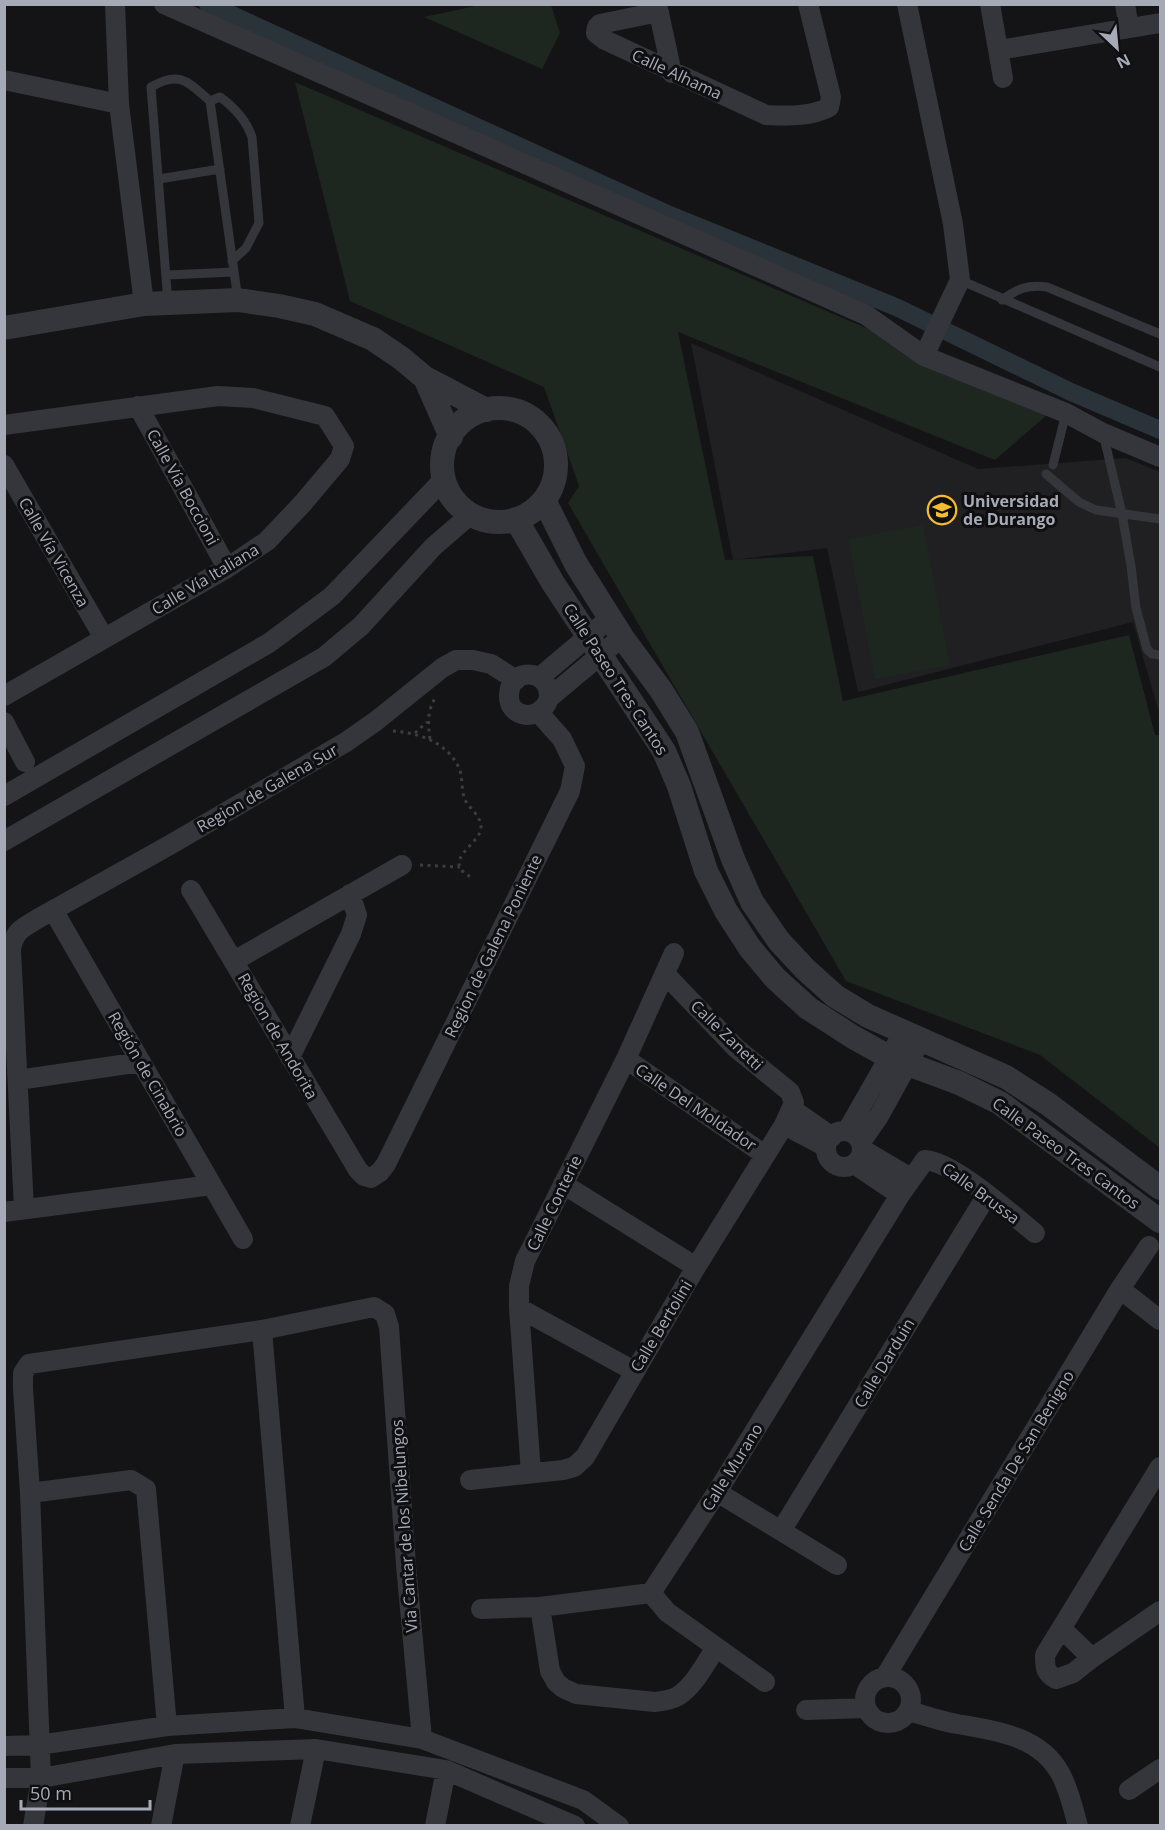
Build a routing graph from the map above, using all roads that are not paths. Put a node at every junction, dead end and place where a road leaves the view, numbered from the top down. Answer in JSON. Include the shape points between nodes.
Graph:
{"nodes":[{"id":1,"x":115,"y":4,"type":"edge"},
{"id":2,"x":164,"y":4,"type":"edge"},
{"id":3,"x":808,"y":4,"type":"edge"},
{"id":4,"x":907,"y":4,"type":"edge"},
{"id":5,"x":990,"y":4,"type":"edge"},
{"id":6,"x":1125,"y":4,"type":"edge"},
{"id":7,"x":658,"y":8,"type":"edge"},
{"id":8,"x":1161,"y":23,"type":"edge"},
{"id":9,"x":1130,"y":28,"type":"junction"},
{"id":10,"x":999,"y":50,"type":"junction"},
{"id":11,"x":672,"y":73,"type":"junction"},
{"id":12,"x":1003,"y":78,"type":"dead end"},
{"id":13,"x":4,"y":80,"type":"edge"},
{"id":14,"x":210,"y":101,"type":"junction"},
{"id":15,"x":119,"y":104,"type":"junction"},
{"id":16,"x":220,"y":169,"type":"junction"},
{"id":17,"x":159,"y":179,"type":"junction"},
{"id":18,"x":232,"y":261,"type":"junction"},
{"id":19,"x":234,"y":272,"type":"junction"},
{"id":20,"x":167,"y":275,"type":"junction"},
{"id":21,"x":957,"y":286,"type":"junction"},
{"id":22,"x":238,"y":300,"type":"junction"},
{"id":23,"x":1002,"y":300,"type":"junction"},
{"id":24,"x":168,"y":303,"type":"junction"},
{"id":25,"x":144,"y":304,"type":"junction"},
{"id":26,"x":4,"y":328,"type":"edge"},
{"id":27,"x":1161,"y":334,"type":"edge"},
{"id":28,"x":924,"y":356,"type":"junction"},
{"id":29,"x":1160,"y":364,"type":"edge"},
{"id":30,"x":425,"y":378,"type":"junction"},
{"id":31,"x":138,"y":406,"type":"junction"},
{"id":32,"x":486,"y":410,"type":"junction"},
{"id":33,"x":1066,"y":413,"type":"junction"},
{"id":34,"x":4,"y":425,"type":"edge"},
{"id":35,"x":1103,"y":433,"type":"junction"},
{"id":36,"x":450,"y":437,"type":"junction"},
{"id":37,"x":1161,"y":457,"type":"edge"},
{"id":38,"x":4,"y":465,"type":"edge"},
{"id":39,"x":1053,"y":465,"type":"dead end"},
{"id":40,"x":1046,"y":474,"type":"dead end"},
{"id":41,"x":444,"y":479,"type":"junction"},
{"id":42,"x":544,"y":500,"type":"junction"},
{"id":43,"x":1122,"y":514,"type":"junction"},
{"id":44,"x":470,"y":515,"type":"junction"},
{"id":45,"x":516,"y":519,"type":"junction"},
{"id":46,"x":1161,"y":519,"type":"edge"},
{"id":47,"x":227,"y":568,"type":"junction"},
{"id":48,"x":616,"y":627,"type":"junction"},
{"id":49,"x":104,"y":638,"type":"junction"},
{"id":50,"x":594,"y":645,"type":"junction"},
{"id":51,"x":1161,"y":655,"type":"edge"},
{"id":52,"x":540,"y":677,"type":"junction"},
{"id":53,"x":516,"y":680,"type":"junction"},
{"id":54,"x":4,"y":696,"type":"edge"},
{"id":55,"x":544,"y":706,"type":"junction"},
{"id":56,"x":4,"y":722,"type":"edge"},
{"id":57,"x":25,"y":762,"type":"dead end"},
{"id":58,"x":4,"y":796,"type":"edge"},
{"id":59,"x":4,"y":841,"type":"edge"},
{"id":60,"x":402,"y":865,"type":"road end"},
{"id":61,"x":191,"y":890,"type":"dead end"},
{"id":62,"x":350,"y":894,"type":"junction"},
{"id":63,"x":53,"y":910,"type":"junction"},
{"id":64,"x":674,"y":953,"type":"dead end"},
{"id":65,"x":234,"y":961,"type":"junction"},
{"id":66,"x":666,"y":975,"type":"junction"},
{"id":67,"x":912,"y":1037,"type":"junction"},
{"id":68,"x":290,"y":1057,"type":"junction"},
{"id":69,"x":626,"y":1059,"type":"junction"},
{"id":70,"x":899,"y":1061,"type":"junction"},
{"id":71,"x":141,"y":1062,"type":"junction"},
{"id":72,"x":18,"y":1080,"type":"junction"},
{"id":73,"x":789,"y":1109,"type":"junction"},
{"id":74,"x":847,"y":1145,"type":"junction"},
{"id":75,"x":765,"y":1155,"type":"junction"},
{"id":76,"x":925,"y":1160,"type":"joint"},
{"id":77,"x":371,"y":1178,"type":"joint"},
{"id":78,"x":911,"y":1178,"type":"junction"},
{"id":79,"x":563,"y":1184,"type":"junction"},
{"id":80,"x":212,"y":1185,"type":"junction"},
{"id":81,"x":1161,"y":1188,"type":"edge"},
{"id":82,"x":900,"y":1195,"type":"junction"},
{"id":83,"x":987,"y":1196,"type":"junction"},
{"id":84,"x":24,"y":1209,"type":"junction"},
{"id":85,"x":4,"y":1212,"type":"edge"},
{"id":86,"x":1161,"y":1221,"type":"edge"},
{"id":87,"x":1035,"y":1233,"type":"dead end"},
{"id":88,"x":243,"y":1239,"type":"dead end"},
{"id":89,"x":1149,"y":1246,"type":"dead end"},
{"id":90,"x":696,"y":1267,"type":"junction"},
{"id":91,"x":1119,"y":1289,"type":"junction"},
{"id":92,"x":519,"y":1308,"type":"junction"},
{"id":93,"x":1161,"y":1320,"type":"edge"},
{"id":94,"x":262,"y":1330,"type":"junction"},
{"id":95,"x":634,"y":1371,"type":"junction"},
{"id":96,"x":1161,"y":1467,"type":"edge"},
{"id":97,"x":531,"y":1473,"type":"junction"},
{"id":98,"x":470,"y":1480,"type":"dead end"},
{"id":99,"x":717,"y":1492,"type":"junction"},
{"id":100,"x":30,"y":1493,"type":"junction"},
{"id":101,"x":781,"y":1531,"type":"junction"},
{"id":102,"x":837,"y":1565,"type":"dead end"},
{"id":103,"x":651,"y":1593,"type":"junction"},
{"id":104,"x":540,"y":1607,"type":"junction"},
{"id":105,"x":482,"y":1609,"type":"dead end"},
{"id":106,"x":1161,"y":1611,"type":"edge"},
{"id":107,"x":1062,"y":1629,"type":"junction"},
{"id":108,"x":716,"y":1647,"type":"junction"},
{"id":109,"x":1092,"y":1658,"type":"junction"},
{"id":110,"x":885,"y":1677,"type":"junction"},
{"id":111,"x":765,"y":1682,"type":"dead end"},
{"id":112,"x":866,"y":1708,"type":"junction"},
{"id":113,"x":806,"y":1710,"type":"dead end"},
{"id":114,"x":908,"y":1711,"type":"junction"},
{"id":115,"x":295,"y":1718,"type":"junction"},
{"id":116,"x":167,"y":1726,"type":"junction"},
{"id":117,"x":422,"y":1739,"type":"junction"},
{"id":118,"x":39,"y":1745,"type":"junction"},
{"id":119,"x":4,"y":1746,"type":"edge"},
{"id":120,"x":316,"y":1749,"type":"junction"},
{"id":121,"x":175,"y":1754,"type":"junction"},
{"id":122,"x":1161,"y":1768,"type":"edge"},
{"id":123,"x":446,"y":1770,"type":"junction"},
{"id":124,"x":4,"y":1778,"type":"edge"},
{"id":125,"x":42,"y":1778,"type":"junction"},
{"id":126,"x":1129,"y":1790,"type":"dead end"},
{"id":127,"x":572,"y":1824,"type":"edge"},
{"id":128,"x":33,"y":1826,"type":"edge"},
{"id":129,"x":161,"y":1826,"type":"edge"},
{"id":130,"x":300,"y":1826,"type":"edge"},
{"id":131,"x":435,"y":1826,"type":"edge"},
{"id":132,"x":619,"y":1826,"type":"edge"},
{"id":133,"x":1078,"y":1826,"type":"edge"}],
"edges":[{"from":1,"to":15,"type":"street"},
{"from":2,"to":28,"type":"street","via":[[866,315]]},
{"from":3,"to":11,"type":"street","name":"Calle Alhama","via":[[831,97],[829,107],[803,114],[766,115]]},
{"from":4,"to":21,"type":"street","via":[[953,224]]},
{"from":5,"to":10,"type":"street"},
{"from":6,"to":9,"type":"street"},
{"from":7,"to":11,"type":"street"},
{"from":7,"to":11,"type":"street","name":"Calle Alhama","via":[[600,24],[597,33]]},
{"from":8,"to":9,"type":"street"},
{"from":9,"to":10,"type":"street"},
{"from":10,"to":12,"type":"street"},
{"from":13,"to":15,"type":"street"},
{"from":14,"to":16,"type":"lane"},
{"from":14,"to":17,"type":"lane","via":[[186,81],[166,78],[151,87]]},
{"from":14,"to":18,"type":"lane","via":[[220,98],[230,104],[252,136],[259,223],[246,248]]},
{"from":15,"to":25,"type":"street"},
{"from":16,"to":17,"type":"lane"},
{"from":16,"to":18,"type":"lane"},
{"from":17,"to":20,"type":"lane"},
{"from":18,"to":19,"type":"lane"},
{"from":19,"to":20,"type":"lane"},
{"from":19,"to":22,"type":"lane"},
{"from":20,"to":24,"type":"lane"},
{"from":21,"to":23,"type":"lane"},
{"from":21,"to":28,"type":"street"},
{"from":22,"to":24,"type":"street"},
{"from":22,"to":30,"type":"street","via":[[315,314],[345,326],[373,339]]},
{"from":23,"to":27,"type":"lane","via":[[1025,287],[1047,287]]},
{"from":23,"to":29,"type":"lane"},
{"from":24,"to":25,"type":"street"},
{"from":25,"to":26,"type":"street"},
{"from":28,"to":33,"type":"street"},
{"from":30,"to":32,"type":"street"},
{"from":30,"to":36,"type":"street"},
{"from":31,"to":34,"type":"street","name":"Calle Vía Italiana"},
{"from":31,"to":47,"type":"street","name":"Calle Vía Boccioni"},
{"from":31,"to":47,"type":"street","name":"Calle Vía Italiana","via":[[218,396],[253,398],[325,416],[344,446],[340,459],[267,541]]},
{"from":32,"to":36,"type":"street","via":[[471,416]]},
{"from":32,"to":42,"type":"street","via":[[513,410],[526,415],[546,432],[556,458],[556,471]]},
{"from":33,"to":35,"type":"street"},
{"from":33,"to":39,"type":"lane"},
{"from":35,"to":37,"type":"street"},
{"from":35,"to":43,"type":"lane"},
{"from":36,"to":41,"type":"street","via":[[442,465]]},
{"from":38,"to":49,"type":"street","name":"Calle Vía Vicenza"},
{"from":40,"to":43,"type":"lane","via":[[1079,502],[1096,510]]},
{"from":41,"to":44,"type":"street","via":[[456,502]]},
{"from":41,"to":58,"type":"street","via":[[332,596],[268,643]]},
{"from":42,"to":45,"type":"street"},
{"from":42,"to":48,"type":"street","name":"Calle Paseo Tres Cantos","via":[[576,564]]},
{"from":43,"to":46,"type":"lane"},
{"from":43,"to":51,"type":"lane","via":[[1142,630],[1148,649]]},
{"from":44,"to":45,"type":"street","via":[[497,522]]},
{"from":44,"to":59,"type":"street","via":[[433,547],[361,626],[324,657]]},
{"from":45,"to":50,"type":"street","name":"Calle Paseo Tres Cantos"},
{"from":47,"to":49,"type":"street","name":"Calle Vía Italiana"},
{"from":48,"to":50,"type":"street"},
{"from":48,"to":67,"type":"street","name":"Calle Paseo Tres Cantos","via":[[687,732],[752,902],[805,969],[835,996]]},
{"from":49,"to":54,"type":"street","name":"Calle Vía Italiana"},
{"from":50,"to":52,"type":"street"},
{"from":50,"to":55,"type":"street"},
{"from":50,"to":70,"type":"street","name":"Calle Paseo Tres Cantos","via":[[664,751],[680,786],[706,872],[750,948],[808,1008]]},
{"from":52,"to":53,"type":"street","via":[[528,674]]},
{"from":52,"to":55,"type":"street","via":[[548,687]]},
{"from":53,"to":55,"type":"street","via":[[509,698],[515,709],[526,715]]},
{"from":53,"to":63,"type":"street","name":"Region de Galena Sur","via":[[491,664],[456,660],[346,742]]},
{"from":55,"to":77,"type":"street","name":"Region de Galena Poniente","via":[[575,766],[570,791],[386,1164]]},
{"from":56,"to":57,"type":"street"},
{"from":60,"to":62,"type":"street"},
{"from":61,"to":65,"type":"street","name":"Region de Andorita"},
{"from":62,"to":65,"type":"street"},
{"from":62,"to":68,"type":"street","via":[[357,915],[351,934]]},
{"from":63,"to":71,"type":"street","name":"Región de Cinabrio"},
{"from":63,"to":72,"type":"street","name":"Region de Galena Sur","via":[[13,936],[10,950]]},
{"from":64,"to":66,"type":"street","name":"Calle Conterie"},
{"from":65,"to":68,"type":"street","name":"Region de Andorita"},
{"from":66,"to":69,"type":"street","name":"Calle Conterie"},
{"from":66,"to":73,"type":"street","name":"Calle Zanetti"},
{"from":67,"to":70,"type":"street"},
{"from":67,"to":81,"type":"street","name":"Calle Paseo Tres Cantos","via":[[1006,1077]]},
{"from":68,"to":77,"type":"street","name":"Region de Andorita","via":[[358,1170]]},
{"from":69,"to":75,"type":"street","name":"Calle Del Moldador"},
{"from":69,"to":79,"type":"street","name":"Calle Conterie"},
{"from":70,"to":74,"type":"street"},
{"from":70,"to":86,"type":"street","name":"Calle Paseo Tres Cantos","via":[[1000,1103]]},
{"from":71,"to":72,"type":"street"},
{"from":71,"to":80,"type":"street","name":"Región de Cinabrio"},
{"from":72,"to":84,"type":"street"},
{"from":73,"to":74,"type":"street"},
{"from":73,"to":75,"type":"street","name":"Calle Bertolini"},
{"from":74,"to":78,"type":"street"},
{"from":74,"to":82,"type":"street"},
{"from":75,"to":90,"type":"street","name":"Calle Bertolini"},
{"from":76,"to":78,"type":"street","name":"Calle Murano"},
{"from":76,"to":83,"type":"street","name":"Calle Brussa","via":[[935,1160],[961,1175]]},
{"from":78,"to":82,"type":"street","name":"Calle Murano"},
{"from":79,"to":90,"type":"street"},
{"from":79,"to":92,"type":"street","name":"Calle Conterie","via":[[525,1261]]},
{"from":80,"to":84,"type":"street"},
{"from":80,"to":88,"type":"street","name":"Región de Cinabrio"},
{"from":82,"to":99,"type":"street","name":"Calle Murano"},
{"from":83,"to":87,"type":"street","name":"Calle Brussa"},
{"from":83,"to":101,"type":"street","name":"Calle Darduin"},
{"from":84,"to":85,"type":"street"},
{"from":89,"to":91,"type":"street","name":"Calle Senda De San Benigno"},
{"from":90,"to":95,"type":"street","name":"Calle Bertolini"},
{"from":91,"to":93,"type":"street"},
{"from":91,"to":110,"type":"street","name":"Calle Senda De San Benigno"},
{"from":92,"to":95,"type":"street"},
{"from":92,"to":97,"type":"street","name":"Calle Conterie"},
{"from":94,"to":100,"type":"street","via":[[29,1364],[23,1373],[23,1388]]},
{"from":94,"to":115,"type":"street"},
{"from":94,"to":117,"type":"street","name":"Via Cantar de los Nibelungos","via":[[374,1307],[385,1314]]},
{"from":95,"to":97,"type":"street","name":"Calle Bertolini","via":[[585,1456],[574,1467]]},
{"from":96,"to":107,"type":"street"},
{"from":97,"to":98,"type":"street","name":"Calle Bertolini"},
{"from":99,"to":101,"type":"street"},
{"from":99,"to":103,"type":"street","name":"Calle Murano"},
{"from":100,"to":116,"type":"street","via":[[131,1480],[146,1489]]},
{"from":100,"to":118,"type":"street"},
{"from":101,"to":102,"type":"street"},
{"from":103,"to":104,"type":"street"},
{"from":103,"to":108,"type":"street","via":[[667,1612]]},
{"from":104,"to":105,"type":"street"},
{"from":104,"to":108,"type":"street","via":[[550,1671],[556,1682],[576,1694],[667,1700],[688,1687]]},
{"from":106,"to":109,"type":"street"},
{"from":107,"to":109,"type":"street"},
{"from":107,"to":109,"type":"street","via":[[1045,1655],[1049,1675],[1056,1679],[1064,1677]]},
{"from":108,"to":111,"type":"street"},
{"from":110,"to":112,"type":"street","via":[[868,1688]]},
{"from":110,"to":114,"type":"street","via":[[895,1678],[909,1691]]},
{"from":112,"to":113,"type":"street"},
{"from":112,"to":114,"type":"street","via":[[872,1717],[891,1723]]},
{"from":114,"to":133,"type":"street","via":[[1019,1737],[1043,1752],[1060,1772]]},
{"from":115,"to":116,"type":"street"},
{"from":115,"to":117,"type":"street"},
{"from":116,"to":118,"type":"street"},
{"from":117,"to":132,"type":"street","via":[[583,1800]]},
{"from":118,"to":119,"type":"street"},
{"from":118,"to":125,"type":"street"},
{"from":120,"to":121,"type":"street"},
{"from":120,"to":123,"type":"street"},
{"from":120,"to":130,"type":"street"},
{"from":121,"to":125,"type":"street"},
{"from":121,"to":129,"type":"street"},
{"from":122,"to":126,"type":"street"},
{"from":123,"to":127,"type":"street"},
{"from":123,"to":131,"type":"street"},
{"from":124,"to":125,"type":"street"},
{"from":125,"to":128,"type":"street"}]}
